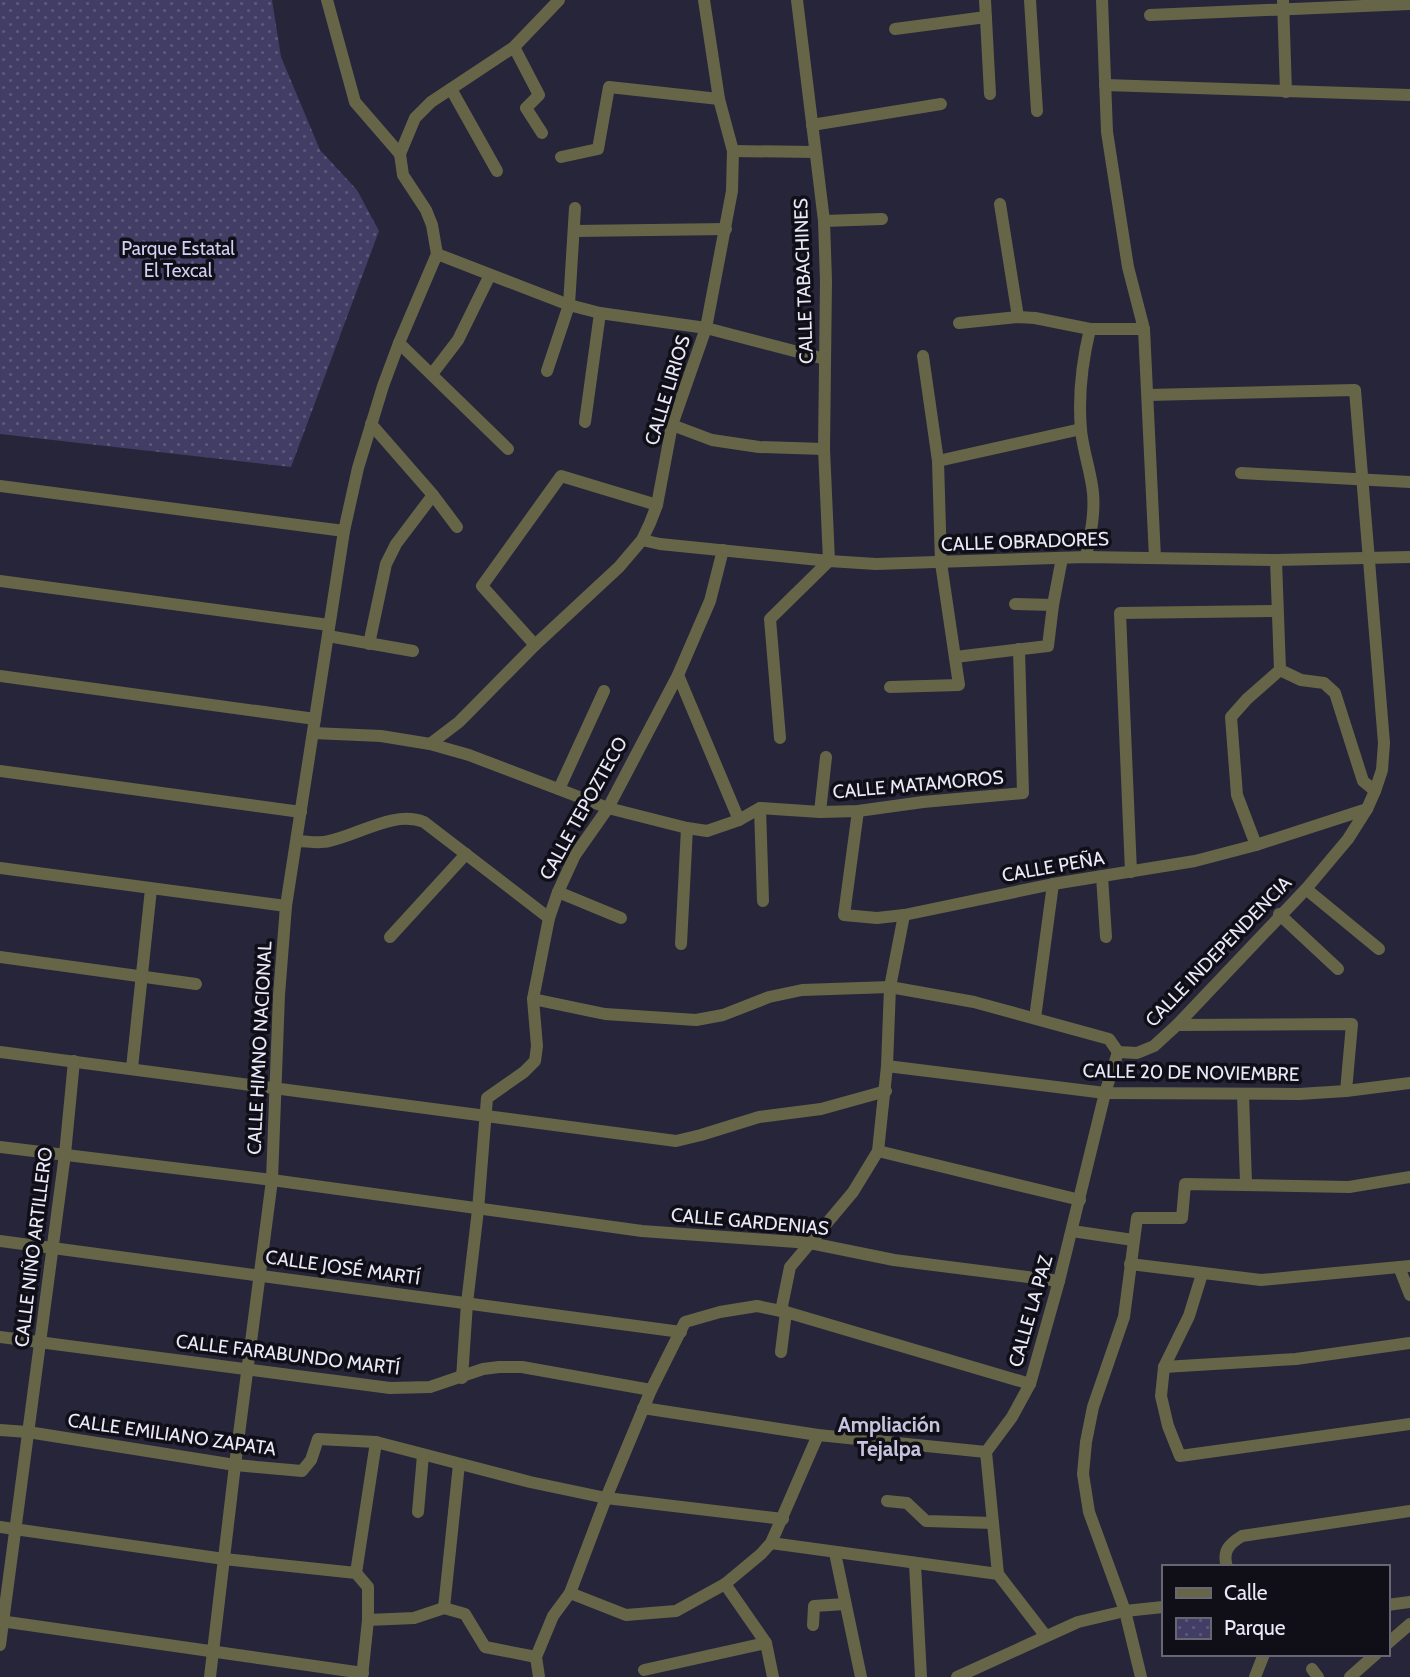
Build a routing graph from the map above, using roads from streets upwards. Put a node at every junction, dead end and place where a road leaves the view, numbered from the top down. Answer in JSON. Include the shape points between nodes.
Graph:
{"nodes":[{"id":1,"x":327,"y":0,"type":"edge"},
{"id":2,"x":559,"y":0,"type":"edge"},
{"id":3,"x":704,"y":0,"type":"edge"},
{"id":4,"x":797,"y":0,"type":"edge"},
{"id":5,"x":985,"y":0,"type":"edge"},
{"id":6,"x":1030,"y":0,"type":"edge"},
{"id":7,"x":1102,"y":0,"type":"edge"},
{"id":8,"x":1410,"y":4,"type":"edge"},
{"id":9,"x":1283,"y":5,"type":"edge"},
{"id":10,"x":1150,"y":15,"type":"dead end"},
{"id":11,"x":986,"y":17,"type":"junction"},
{"id":12,"x":895,"y":29,"type":"dead end"},
{"id":13,"x":514,"y":47,"type":"junction"},
{"id":14,"x":1105,"y":85,"type":"junction"},
{"id":15,"x":451,"y":89,"type":"junction"},
{"id":16,"x":1286,"y":92,"type":"junction"},
{"id":17,"x":990,"y":94,"type":"dead end"},
{"id":18,"x":1410,"y":95,"type":"edge"},
{"id":19,"x":719,"y":99,"type":"junction"},
{"id":20,"x":941,"y":104,"type":"dead end"},
{"id":21,"x":1037,"y":111,"type":"dead end"},
{"id":22,"x":812,"y":125,"type":"junction"},
{"id":23,"x":542,"y":133,"type":"dead end"},
{"id":24,"x":733,"y":151,"type":"junction"},
{"id":25,"x":815,"y":152,"type":"junction"},
{"id":26,"x":400,"y":154,"type":"junction"},
{"id":27,"x":561,"y":157,"type":"dead end"},
{"id":28,"x":497,"y":171,"type":"dead end"},
{"id":29,"x":1000,"y":204,"type":"dead end"},
{"id":30,"x":575,"y":208,"type":"dead end"},
{"id":31,"x":881,"y":219,"type":"dead end"},
{"id":32,"x":824,"y":221,"type":"junction"},
{"id":33,"x":726,"y":229,"type":"junction"},
{"id":34,"x":573,"y":231,"type":"junction"},
{"id":35,"x":438,"y":254,"type":"junction"},
{"id":36,"x":489,"y":275,"type":"junction"},
{"id":37,"x":569,"y":305,"type":"junction"},
{"id":38,"x":600,"y":313,"type":"junction"},
{"id":39,"x":1018,"y":317,"type":"junction"},
{"id":40,"x":958,"y":323,"type":"dead end"},
{"id":41,"x":706,"y":328,"type":"junction"},
{"id":42,"x":1090,"y":329,"type":"junction"},
{"id":43,"x":1144,"y":329,"type":"junction"},
{"id":44,"x":399,"y":342,"type":"junction"},
{"id":45,"x":923,"y":356,"type":"dead end"},
{"id":46,"x":825,"y":359,"type":"junction"},
{"id":47,"x":547,"y":371,"type":"dead end"},
{"id":48,"x":432,"y":374,"type":"junction"},
{"id":49,"x":1148,"y":395,"type":"junction"},
{"id":50,"x":585,"y":422,"type":"dead end"},
{"id":51,"x":371,"y":424,"type":"junction"},
{"id":52,"x":672,"y":425,"type":"junction"},
{"id":53,"x":1081,"y":429,"type":"junction"},
{"id":54,"x":508,"y":449,"type":"dead end"},
{"id":55,"x":824,"y":449,"type":"junction"},
{"id":56,"x":938,"y":461,"type":"junction"},
{"id":57,"x":1241,"y":473,"type":"dead end"},
{"id":58,"x":1364,"y":479,"type":"junction"},
{"id":59,"x":1410,"y":482,"type":"edge"},
{"id":60,"x":0,"y":486,"type":"edge"},
{"id":61,"x":433,"y":495,"type":"junction"},
{"id":62,"x":657,"y":505,"type":"junction"},
{"id":63,"x":457,"y":527,"type":"dead end"},
{"id":64,"x":344,"y":531,"type":"junction"},
{"id":65,"x":642,"y":540,"type":"junction"},
{"id":66,"x":723,"y":550,"type":"junction"},
{"id":67,"x":1087,"y":557,"type":"junction"},
{"id":68,"x":1410,"y":557,"type":"edge"},
{"id":69,"x":1062,"y":558,"type":"junction"},
{"id":70,"x":1155,"y":558,"type":"junction"},
{"id":71,"x":1369,"y":558,"type":"junction"},
{"id":72,"x":1276,"y":560,"type":"junction"},
{"id":73,"x":829,"y":562,"type":"junction"},
{"id":74,"x":941,"y":563,"type":"junction"},
{"id":75,"x":0,"y":581,"type":"edge"},
{"id":76,"x":1015,"y":604,"type":"dead end"},
{"id":77,"x":1052,"y":605,"type":"junction"},
{"id":78,"x":1277,"y":611,"type":"junction"},
{"id":79,"x":329,"y":630,"type":"junction"},
{"id":80,"x":369,"y":644,"type":"junction"},
{"id":81,"x":535,"y":645,"type":"junction"},
{"id":82,"x":1019,"y":649,"type":"junction"},
{"id":83,"x":413,"y":651,"type":"dead end"},
{"id":84,"x":955,"y":656,"type":"junction"},
{"id":85,"x":1280,"y":670,"type":"junction"},
{"id":86,"x":678,"y":675,"type":"junction"},
{"id":87,"x":0,"y":676,"type":"edge"},
{"id":88,"x":890,"y":687,"type":"dead end"},
{"id":89,"x":604,"y":691,"type":"dead end"},
{"id":90,"x":314,"y":726,"type":"junction"},
{"id":91,"x":780,"y":738,"type":"dead end"},
{"id":92,"x":430,"y":744,"type":"junction"},
{"id":93,"x":826,"y":757,"type":"dead end"},
{"id":94,"x":0,"y":771,"type":"edge"},
{"id":95,"x":559,"y":789,"type":"junction"},
{"id":96,"x":1375,"y":791,"type":"junction"},
{"id":97,"x":608,"y":808,"type":"junction"},
{"id":98,"x":760,"y":808,"type":"junction"},
{"id":99,"x":1367,"y":809,"type":"junction"},
{"id":100,"x":820,"y":811,"type":"junction"},
{"id":101,"x":858,"y":811,"type":"junction"},
{"id":102,"x":301,"y":812,"type":"junction"},
{"id":103,"x":738,"y":820,"type":"junction"},
{"id":104,"x":687,"y":828,"type":"junction"},
{"id":105,"x":297,"y":841,"type":"junction"},
{"id":106,"x":1256,"y":845,"type":"junction"},
{"id":107,"x":466,"y":854,"type":"junction"},
{"id":108,"x":0,"y":868,"type":"edge"},
{"id":109,"x":1131,"y":872,"type":"junction"},
{"id":110,"x":1102,"y":876,"type":"junction"},
{"id":111,"x":1053,"y":884,"type":"junction"},
{"id":112,"x":1306,"y":888,"type":"junction"},
{"id":113,"x":151,"y":889,"type":"junction"},
{"id":114,"x":558,"y":892,"type":"junction"},
{"id":115,"x":764,"y":901,"type":"dead end"},
{"id":116,"x":286,"y":906,"type":"junction"},
{"id":117,"x":904,"y":915,"type":"junction"},
{"id":118,"x":1279,"y":915,"type":"junction"},
{"id":119,"x":549,"y":918,"type":"junction"},
{"id":120,"x":621,"y":918,"type":"dead end"},
{"id":121,"x":390,"y":937,"type":"dead end"},
{"id":122,"x":1106,"y":937,"type":"dead end"},
{"id":123,"x":681,"y":944,"type":"dead end"},
{"id":124,"x":1379,"y":949,"type":"dead end"},
{"id":125,"x":0,"y":957,"type":"edge"},
{"id":126,"x":1338,"y":969,"type":"dead end"},
{"id":127,"x":142,"y":976,"type":"junction"},
{"id":128,"x":196,"y":984,"type":"dead end"},
{"id":129,"x":890,"y":987,"type":"junction"},
{"id":130,"x":533,"y":999,"type":"junction"},
{"id":131,"x":1035,"y":1018,"type":"junction"},
{"id":132,"x":1177,"y":1025,"type":"junction"},
{"id":133,"x":0,"y":1052,"type":"edge"},
{"id":134,"x":1118,"y":1052,"type":"junction"},
{"id":135,"x":74,"y":1061,"type":"junction"},
{"id":136,"x":887,"y":1066,"type":"junction"},
{"id":137,"x":132,"y":1068,"type":"junction"},
{"id":138,"x":1410,"y":1083,"type":"edge"},
{"id":139,"x":276,"y":1088,"type":"junction"},
{"id":140,"x":886,"y":1091,"type":"junction"},
{"id":141,"x":1346,"y":1091,"type":"junction"},
{"id":142,"x":1105,"y":1093,"type":"junction"},
{"id":143,"x":1243,"y":1094,"type":"junction"},
{"id":144,"x":485,"y":1116,"type":"junction"},
{"id":145,"x":0,"y":1147,"type":"edge"},
{"id":146,"x":878,"y":1151,"type":"junction"},
{"id":147,"x":65,"y":1154,"type":"junction"},
{"id":148,"x":1410,"y":1177,"type":"edge"},
{"id":149,"x":272,"y":1180,"type":"junction"},
{"id":150,"x":1246,"y":1183,"type":"junction"},
{"id":151,"x":1080,"y":1200,"type":"junction"},
{"id":152,"x":478,"y":1210,"type":"junction"},
{"id":153,"x":1072,"y":1231,"type":"junction"},
{"id":154,"x":1133,"y":1240,"type":"junction"},
{"id":155,"x":0,"y":1241,"type":"edge"},
{"id":156,"x":810,"y":1243,"type":"junction"},
{"id":157,"x":53,"y":1247,"type":"junction"},
{"id":158,"x":1130,"y":1264,"type":"junction"},
{"id":159,"x":1404,"y":1266,"type":"edge"},
{"id":160,"x":1202,"y":1274,"type":"junction"},
{"id":161,"x":260,"y":1275,"type":"junction"},
{"id":162,"x":1059,"y":1281,"type":"junction"},
{"id":163,"x":1410,"y":1295,"type":"edge"},
{"id":164,"x":467,"y":1303,"type":"junction"},
{"id":165,"x":784,"y":1312,"type":"junction"},
{"id":166,"x":683,"y":1327,"type":"junction"},
{"id":167,"x":0,"y":1337,"type":"edge"},
{"id":168,"x":40,"y":1342,"type":"junction"},
{"id":169,"x":1410,"y":1343,"type":"edge"},
{"id":170,"x":781,"y":1352,"type":"dead end"},
{"id":171,"x":1164,"y":1367,"type":"junction"},
{"id":172,"x":247,"y":1371,"type":"junction"},
{"id":173,"x":462,"y":1378,"type":"junction"},
{"id":174,"x":1030,"y":1384,"type":"junction"},
{"id":175,"x":651,"y":1390,"type":"junction"},
{"id":176,"x":643,"y":1408,"type":"junction"},
{"id":177,"x":1410,"y":1424,"type":"edge"},
{"id":178,"x":0,"y":1430,"type":"edge"},
{"id":179,"x":28,"y":1432,"type":"junction"},
{"id":180,"x":818,"y":1435,"type":"junction"},
{"id":181,"x":376,"y":1442,"type":"junction"},
{"id":182,"x":986,"y":1452,"type":"junction"},
{"id":183,"x":423,"y":1455,"type":"junction"},
{"id":184,"x":459,"y":1464,"type":"junction"},
{"id":185,"x":234,"y":1465,"type":"junction"},
{"id":186,"x":606,"y":1498,"type":"junction"},
{"id":187,"x":887,"y":1501,"type":"dead end"},
{"id":188,"x":1410,"y":1511,"type":"edge"},
{"id":189,"x":418,"y":1512,"type":"dead end"},
{"id":190,"x":783,"y":1519,"type":"junction"},
{"id":191,"x":993,"y":1523,"type":"junction"},
{"id":192,"x":0,"y":1527,"type":"edge"},
{"id":193,"x":15,"y":1529,"type":"junction"},
{"id":194,"x":771,"y":1543,"type":"junction"},
{"id":195,"x":835,"y":1553,"type":"junction"},
{"id":196,"x":224,"y":1559,"type":"junction"},
{"id":197,"x":915,"y":1564,"type":"junction"},
{"id":198,"x":1226,"y":1565,"type":"edge"},
{"id":199,"x":356,"y":1573,"type":"junction"},
{"id":200,"x":998,"y":1574,"type":"junction"},
{"id":201,"x":725,"y":1584,"type":"junction"},
{"id":202,"x":570,"y":1593,"type":"junction"},
{"id":203,"x":1410,"y":1602,"type":"edge"},
{"id":204,"x":845,"y":1604,"type":"junction"},
{"id":205,"x":1389,"y":1605,"type":"edge"},
{"id":206,"x":1162,"y":1607,"type":"edge"},
{"id":207,"x":444,"y":1608,"type":"junction"},
{"id":208,"x":1125,"y":1611,"type":"junction"},
{"id":209,"x":368,"y":1620,"type":"junction"},
{"id":210,"x":2,"y":1621,"type":"edge"},
{"id":211,"x":813,"y":1625,"type":"dead end"},
{"id":212,"x":1410,"y":1625,"type":"edge"},
{"id":213,"x":1045,"y":1635,"type":"junction"},
{"id":214,"x":1389,"y":1642,"type":"edge"},
{"id":215,"x":765,"y":1643,"type":"junction"},
{"id":216,"x":0,"y":1645,"type":"edge"},
{"id":217,"x":213,"y":1652,"type":"junction"},
{"id":218,"x":1263,"y":1656,"type":"edge"},
{"id":219,"x":1374,"y":1656,"type":"edge"},
{"id":220,"x":536,"y":1657,"type":"junction"},
{"id":221,"x":644,"y":1670,"type":"dead end"},
{"id":222,"x":363,"y":1675,"type":"edge"},
{"id":223,"x":210,"y":1677,"type":"edge"},
{"id":224,"x":539,"y":1677,"type":"edge"},
{"id":225,"x":773,"y":1677,"type":"edge"},
{"id":226,"x":861,"y":1677,"type":"edge"},
{"id":227,"x":921,"y":1677,"type":"edge"},
{"id":228,"x":957,"y":1677,"type":"edge"},
{"id":229,"x":1141,"y":1677,"type":"edge"},
{"id":230,"x":1255,"y":1677,"type":"edge"},
{"id":231,"x":1350,"y":1677,"type":"edge"}],
"edges":[{"from":1,"to":26,"type":"street","via":[[355,102]]},
{"from":2,"to":13,"type":"street"},
{"from":3,"to":19,"type":"street","name":"CALLE LIRIOS"},
{"from":4,"to":22,"type":"street","name":"CALLE TABACHINES"},
{"from":5,"to":11,"type":"street"},
{"from":6,"to":21,"type":"street"},
{"from":7,"to":14,"type":"street"},
{"from":8,"to":9,"type":"street"},
{"from":9,"to":10,"type":"street"},
{"from":9,"to":16,"type":"street"},
{"from":11,"to":12,"type":"street"},
{"from":11,"to":17,"type":"street"},
{"from":13,"to":15,"type":"street"},
{"from":13,"to":23,"type":"street","via":[[539,95],[526,108]]},
{"from":14,"to":16,"type":"street"},
{"from":14,"to":43,"type":"street","via":[[1113,177]]},
{"from":15,"to":26,"type":"street","via":[[415,118]]},
{"from":15,"to":28,"type":"street"},
{"from":16,"to":18,"type":"street"},
{"from":19,"to":24,"type":"street","name":"CALLE LIRIOS"},
{"from":19,"to":27,"type":"street","via":[[609,87],[598,149]]},
{"from":20,"to":22,"type":"street"},
{"from":22,"to":25,"type":"street","name":"CALLE TABACHINES"},
{"from":24,"to":25,"type":"street"},
{"from":24,"to":33,"type":"street","name":"CALLE LIRIOS"},
{"from":25,"to":32,"type":"street","name":"CALLE TABACHINES"},
{"from":26,"to":35,"type":"street","via":[[403,175],[432,225]]},
{"from":29,"to":39,"type":"street"},
{"from":30,"to":34,"type":"street"},
{"from":31,"to":32,"type":"street"},
{"from":32,"to":46,"type":"street","name":"CALLE TABACHINES"},
{"from":33,"to":34,"type":"street"},
{"from":33,"to":41,"type":"street","name":"CALLE LIRIOS"},
{"from":34,"to":37,"type":"street"},
{"from":35,"to":36,"type":"street"},
{"from":35,"to":44,"type":"street","name":"CALLE HIMNO NACIONAL"},
{"from":36,"to":37,"type":"street"},
{"from":36,"to":48,"type":"street","via":[[458,340]]},
{"from":37,"to":38,"type":"street"},
{"from":37,"to":47,"type":"street"},
{"from":38,"to":41,"type":"street"},
{"from":38,"to":50,"type":"street"},
{"from":39,"to":40,"type":"street"},
{"from":39,"to":42,"type":"street"},
{"from":41,"to":46,"type":"street"},
{"from":41,"to":52,"type":"street","name":"CALLE LIRIOS"},
{"from":42,"to":43,"type":"street"},
{"from":42,"to":53,"type":"street","via":[[1080,391]]},
{"from":43,"to":49,"type":"street"},
{"from":44,"to":48,"type":"street"},
{"from":44,"to":51,"type":"street","name":"CALLE HIMNO NACIONAL"},
{"from":45,"to":56,"type":"street"},
{"from":46,"to":55,"type":"street","name":"CALLE TABACHINES"},
{"from":48,"to":54,"type":"street"},
{"from":49,"to":58,"type":"street","name":"CALLE INDEPENDENCIA","via":[[1355,390]]},
{"from":49,"to":70,"type":"street"},
{"from":51,"to":61,"type":"street"},
{"from":51,"to":64,"type":"street","name":"CALLE HIMNO NACIONAL"},
{"from":52,"to":55,"type":"street","via":[[712,440]]},
{"from":52,"to":62,"type":"street","name":"CALLE LIRIOS"},
{"from":53,"to":56,"type":"street"},
{"from":53,"to":67,"type":"street","via":[[1093,491]]},
{"from":55,"to":73,"type":"street","name":"CALLE TABACHINES"},
{"from":56,"to":74,"type":"street"},
{"from":57,"to":58,"type":"street"},
{"from":58,"to":59,"type":"street"},
{"from":58,"to":71,"type":"street","name":"CALLE INDEPENDENCIA"},
{"from":60,"to":64,"type":"street"},
{"from":61,"to":63,"type":"street"},
{"from":61,"to":80,"type":"street","via":[[386,564]]},
{"from":62,"to":65,"type":"street","name":"CALLE LIRIOS"},
{"from":62,"to":81,"type":"street","via":[[561,475],[482,586]]},
{"from":64,"to":79,"type":"street","name":"CALLE HIMNO NACIONAL"},
{"from":65,"to":66,"type":"street","name":"CALLE OBRADORES"},
{"from":65,"to":81,"type":"street","name":"CALLE LIRIOS"},
{"from":66,"to":73,"type":"street","name":"CALLE OBRADORES"},
{"from":66,"to":86,"type":"street","name":"CALLE TEPOZTECO","via":[[710,601]]},
{"from":67,"to":69,"type":"street","name":"CALLE OBRADORES"},
{"from":67,"to":70,"type":"street","name":"CALLE OBRADORES"},
{"from":68,"to":71,"type":"street","name":"CALLE OBRADORES"},
{"from":69,"to":74,"type":"street","name":"CALLE OBRADORES"},
{"from":69,"to":77,"type":"street"},
{"from":70,"to":72,"type":"street","name":"CALLE OBRADORES"},
{"from":71,"to":72,"type":"street","name":"CALLE OBRADORES"},
{"from":71,"to":96,"type":"street","name":"CALLE INDEPENDENCIA","via":[[1384,743]]},
{"from":72,"to":78,"type":"street"},
{"from":73,"to":74,"type":"street","name":"CALLE OBRADORES"},
{"from":73,"to":91,"type":"street","via":[[770,619]]},
{"from":74,"to":84,"type":"street"},
{"from":75,"to":79,"type":"street"},
{"from":76,"to":77,"type":"street"},
{"from":77,"to":82,"type":"street","via":[[1048,646]]},
{"from":78,"to":85,"type":"street"},
{"from":78,"to":109,"type":"street","via":[[1120,612]]},
{"from":79,"to":80,"type":"street"},
{"from":79,"to":90,"type":"street","name":"CALLE HIMNO NACIONAL"},
{"from":80,"to":83,"type":"street"},
{"from":81,"to":92,"type":"street","name":"CALLE LIRIOS"},
{"from":82,"to":84,"type":"street"},
{"from":82,"to":101,"type":"street","name":"CALLE MATAMOROS","via":[[1023,793]]},
{"from":84,"to":88,"type":"street","via":[[959,685]]},
{"from":85,"to":96,"type":"street","via":[[1301,680],[1324,683],[1335,693],[1363,781]]},
{"from":85,"to":106,"type":"street","via":[[1231,717],[1237,795]]},
{"from":86,"to":97,"type":"street","name":"CALLE TEPOZTECO"},
{"from":86,"to":103,"type":"street"},
{"from":87,"to":90,"type":"street"},
{"from":89,"to":95,"type":"street"},
{"from":90,"to":92,"type":"street"},
{"from":90,"to":102,"type":"street","name":"CALLE HIMNO NACIONAL"},
{"from":92,"to":95,"type":"street"},
{"from":93,"to":100,"type":"street"},
{"from":94,"to":102,"type":"street"},
{"from":95,"to":97,"type":"street"},
{"from":96,"to":99,"type":"street","name":"CALLE INDEPENDENCIA"},
{"from":97,"to":104,"type":"street"},
{"from":97,"to":114,"type":"street","name":"CALLE TEPOZTECO","via":[[575,855]]},
{"from":98,"to":100,"type":"street","name":"CALLE MATAMOROS"},
{"from":98,"to":103,"type":"street"},
{"from":98,"to":115,"type":"street"},
{"from":99,"to":106,"type":"street","name":"CALLE PEÑA"},
{"from":99,"to":112,"type":"street","name":"CALLE INDEPENDENCIA"},
{"from":100,"to":101,"type":"street","name":"CALLE MATAMOROS"},
{"from":101,"to":117,"type":"street","name":"CALLE PEÑA","via":[[844,915]]},
{"from":102,"to":105,"type":"street","name":"CALLE HIMNO NACIONAL"},
{"from":103,"to":104,"type":"street","via":[[707,831]]},
{"from":104,"to":123,"type":"street"},
{"from":105,"to":107,"type":"street","via":[[326,842],[412,818]]},
{"from":105,"to":116,"type":"street","name":"CALLE HIMNO NACIONAL"},
{"from":106,"to":109,"type":"street","name":"CALLE PEÑA"},
{"from":107,"to":119,"type":"street"},
{"from":107,"to":121,"type":"street"},
{"from":108,"to":113,"type":"street"},
{"from":109,"to":110,"type":"street","name":"CALLE PEÑA"},
{"from":110,"to":111,"type":"street","name":"CALLE PEÑA"},
{"from":110,"to":122,"type":"street"},
{"from":111,"to":117,"type":"street","name":"CALLE PEÑA"},
{"from":111,"to":131,"type":"street"},
{"from":112,"to":118,"type":"street","name":"CALLE INDEPENDENCIA"},
{"from":112,"to":124,"type":"street"},
{"from":113,"to":116,"type":"street"},
{"from":113,"to":127,"type":"street"},
{"from":114,"to":119,"type":"street","name":"CALLE TEPOZTECO"},
{"from":114,"to":120,"type":"street"},
{"from":116,"to":139,"type":"street","name":"CALLE HIMNO NACIONAL"},
{"from":117,"to":129,"type":"street"},
{"from":118,"to":126,"type":"street"},
{"from":118,"to":132,"type":"street","name":"CALLE INDEPENDENCIA"},
{"from":119,"to":130,"type":"street","name":"CALLE TEPOZTECO"},
{"from":125,"to":127,"type":"street"},
{"from":127,"to":128,"type":"street"},
{"from":127,"to":137,"type":"street"},
{"from":129,"to":130,"type":"street","via":[[802,990],[696,1020],[605,1014]]},
{"from":129,"to":131,"type":"street"},
{"from":129,"to":136,"type":"street"},
{"from":130,"to":144,"type":"street","name":"CALLE TEPOZTECO","via":[[535,1061],[487,1098]]},
{"from":131,"to":134,"type":"street","via":[[1109,1039]]},
{"from":132,"to":134,"type":"street","name":"CALLE INDEPENDENCIA","via":[[1154,1046],[1137,1053]]},
{"from":132,"to":141,"type":"street","via":[[1352,1024]]},
{"from":133,"to":135,"type":"street"},
{"from":134,"to":142,"type":"street","name":"CALLE LA PAZ"},
{"from":135,"to":137,"type":"street"},
{"from":135,"to":147,"type":"street","name":"CALLE NIÑO ARTILLERO"},
{"from":136,"to":140,"type":"street"},
{"from":136,"to":142,"type":"street","name":"CALLE 20 DE NOVIEMBRE"},
{"from":137,"to":139,"type":"street"},
{"from":138,"to":141,"type":"street","name":"CALLE 20 DE NOVIEMBRE"},
{"from":139,"to":144,"type":"street"},
{"from":139,"to":149,"type":"street","name":"CALLE HIMNO NACIONAL"},
{"from":140,"to":144,"type":"street","via":[[821,1110],[760,1116],[676,1141]]},
{"from":140,"to":146,"type":"street"},
{"from":141,"to":143,"type":"street","name":"CALLE 20 DE NOVIEMBRE"},
{"from":142,"to":143,"type":"street","name":"CALLE 20 DE NOVIEMBRE"},
{"from":142,"to":151,"type":"street","name":"CALLE LA PAZ"},
{"from":143,"to":150,"type":"street"},
{"from":144,"to":152,"type":"street"},
{"from":145,"to":147,"type":"street","name":"CALLE GARDENIAS"},
{"from":146,"to":151,"type":"street"},
{"from":146,"to":156,"type":"street","via":[[853,1192]]},
{"from":147,"to":149,"type":"street","name":"CALLE GARDENIAS"},
{"from":147,"to":157,"type":"street","name":"CALLE NIÑO ARTILLERO"},
{"from":148,"to":150,"type":"street","via":[[1354,1186]]},
{"from":149,"to":152,"type":"street","name":"CALLE GARDENIAS"},
{"from":149,"to":161,"type":"street","name":"CALLE HIMNO NACIONAL"},
{"from":150,"to":154,"type":"street","via":[[1185,1184],[1182,1218],[1137,1218]]},
{"from":151,"to":153,"type":"street","name":"CALLE LA PAZ"},
{"from":152,"to":156,"type":"street","name":"CALLE GARDENIAS","via":[[642,1231]]},
{"from":152,"to":164,"type":"street"},
{"from":153,"to":154,"type":"street"},
{"from":153,"to":162,"type":"street","name":"CALLE LA PAZ"},
{"from":154,"to":158,"type":"street"},
{"from":155,"to":157,"type":"street","name":"CALLE JOSÉ MARTÍ"},
{"from":156,"to":162,"type":"street","name":"CALLE GARDENIAS","via":[[894,1260]]},
{"from":156,"to":165,"type":"street","via":[[790,1267]]},
{"from":157,"to":161,"type":"street","name":"CALLE JOSÉ MARTÍ"},
{"from":157,"to":168,"type":"street","name":"CALLE NIÑO ARTILLERO"},
{"from":158,"to":160,"type":"street"},
{"from":158,"to":208,"type":"street","via":[[1124,1317],[1093,1407],[1083,1474],[1089,1513]]},
{"from":159,"to":160,"type":"street","via":[[1261,1280]]},
{"from":159,"to":163,"type":"street"},
{"from":160,"to":171,"type":"street","via":[[1189,1316]]},
{"from":161,"to":164,"type":"street","name":"CALLE JOSÉ MARTÍ"},
{"from":161,"to":172,"type":"street","name":"CALLE HIMNO NACIONAL"},
{"from":162,"to":174,"type":"street","name":"CALLE LA PAZ"},
{"from":164,"to":166,"type":"street","name":"CALLE JOSÉ MARTÍ"},
{"from":164,"to":173,"type":"street"},
{"from":165,"to":166,"type":"street","via":[[757,1306],[720,1312]]},
{"from":165,"to":170,"type":"street"},
{"from":165,"to":174,"type":"street"},
{"from":166,"to":175,"type":"street"},
{"from":167,"to":168,"type":"street","name":"CALLE FARABUNDO MARTÍ"},
{"from":168,"to":172,"type":"street","name":"CALLE FARABUNDO MARTÍ"},
{"from":168,"to":179,"type":"street","name":"CALLE NIÑO ARTILLERO"},
{"from":169,"to":171,"type":"street","via":[[1316,1356]]},
{"from":171,"to":177,"type":"street","via":[[1161,1396],[1180,1456]]},
{"from":172,"to":173,"type":"street","name":"CALLE FARABUNDO MARTÍ","via":[[390,1388],[430,1387]]},
{"from":172,"to":185,"type":"street","name":"CALLE HIMNO NACIONAL"},
{"from":173,"to":175,"type":"street","name":"CALLE FARABUNDO MARTÍ","via":[[483,1369],[522,1367]]},
{"from":174,"to":182,"type":"street","name":"CALLE LA PAZ"},
{"from":175,"to":176,"type":"street"},
{"from":176,"to":180,"type":"street"},
{"from":176,"to":186,"type":"street"},
{"from":178,"to":179,"type":"street","name":"CALLE EMILIANO ZAPATA"},
{"from":179,"to":185,"type":"street","name":"CALLE EMILIANO ZAPATA"},
{"from":179,"to":193,"type":"street","name":"CALLE NIÑO ARTILLERO"},
{"from":180,"to":182,"type":"street"},
{"from":180,"to":190,"type":"street"},
{"from":181,"to":183,"type":"street","name":"CALLE EMILIANO ZAPATA"},
{"from":181,"to":185,"type":"street","name":"CALLE EMILIANO ZAPATA","via":[[318,1438],[302,1471]]},
{"from":181,"to":199,"type":"street"},
{"from":182,"to":191,"type":"street"},
{"from":183,"to":184,"type":"street","name":"CALLE EMILIANO ZAPATA"},
{"from":183,"to":189,"type":"street"},
{"from":184,"to":186,"type":"street","name":"CALLE EMILIANO ZAPATA"},
{"from":184,"to":207,"type":"street"},
{"from":185,"to":196,"type":"street","name":"CALLE HIMNO NACIONAL"},
{"from":186,"to":190,"type":"street","name":"CALLE EMILIANO ZAPATA"},
{"from":186,"to":202,"type":"street"},
{"from":187,"to":191,"type":"street","via":[[907,1503],[926,1521]]},
{"from":188,"to":198,"type":"street","via":[[1242,1536],[1230,1543],[1224,1557]]},
{"from":190,"to":194,"type":"street"},
{"from":191,"to":200,"type":"street"},
{"from":192,"to":193,"type":"street"},
{"from":193,"to":196,"type":"street"},
{"from":193,"to":210,"type":"street","name":"CALLE NIÑO ARTILLERO"},
{"from":194,"to":195,"type":"street"},
{"from":194,"to":201,"type":"street"},
{"from":195,"to":197,"type":"street"},
{"from":195,"to":204,"type":"street"},
{"from":196,"to":199,"type":"street"},
{"from":196,"to":217,"type":"street","name":"CALLE HIMNO NACIONAL"},
{"from":197,"to":200,"type":"street"},
{"from":197,"to":227,"type":"street"},
{"from":199,"to":209,"type":"street","via":[[368,1587]]},
{"from":200,"to":213,"type":"street"},
{"from":201,"to":202,"type":"street","via":[[676,1611],[626,1615]]},
{"from":201,"to":215,"type":"street"},
{"from":202,"to":220,"type":"street","via":[[553,1616]]},
{"from":203,"to":205,"type":"street"},
{"from":204,"to":211,"type":"street","via":[[814,1606]]},
{"from":204,"to":226,"type":"street"},
{"from":206,"to":208,"type":"street"},
{"from":207,"to":209,"type":"street","via":[[414,1618]]},
{"from":207,"to":220,"type":"street","via":[[465,1614],[485,1647]]},
{"from":208,"to":213,"type":"street"},
{"from":208,"to":229,"type":"street"},
{"from":209,"to":222,"type":"street"},
{"from":210,"to":216,"type":"street","name":"CALLE NIÑO ARTILLERO"},
{"from":210,"to":217,"type":"street"},
{"from":212,"to":214,"type":"street"},
{"from":213,"to":228,"type":"street"},
{"from":215,"to":221,"type":"street"},
{"from":215,"to":225,"type":"street"},
{"from":217,"to":222,"type":"street"},
{"from":217,"to":223,"type":"street","name":"CALLE HIMNO NACIONAL"},
{"from":218,"to":230,"type":"street"},
{"from":219,"to":231,"type":"street"},
{"from":220,"to":224,"type":"street"}]}
